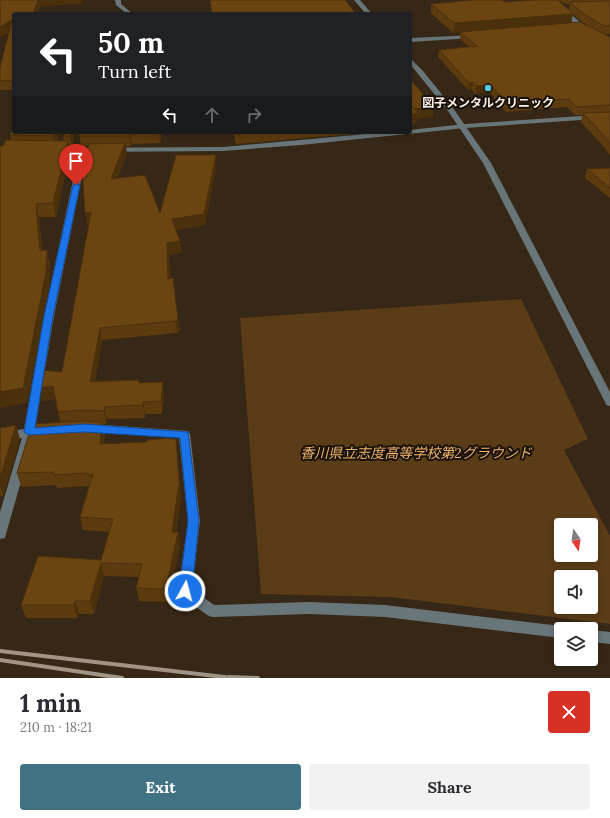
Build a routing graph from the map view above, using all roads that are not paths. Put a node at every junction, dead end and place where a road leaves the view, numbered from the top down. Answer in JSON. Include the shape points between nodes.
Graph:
{"nodes":[{"id":1,"x":118,"y":0,"type":"edge"},
{"id":2,"x":357,"y":0,"type":"edge"},
{"id":3,"x":551,"y":0,"type":"edge"},
{"id":4,"x":563,"y":8,"type":"junction"},
{"id":5,"x":571,"y":8,"type":"edge"},
{"id":6,"x":128,"y":12,"type":"edge"},
{"id":7,"x":367,"y":12,"type":"edge"},
{"id":8,"x":581,"y":25,"type":"junction"},
{"id":9,"x":573,"y":26,"type":"edge"},
{"id":10,"x":480,"y":35,"type":"edge"},
{"id":11,"x":412,"y":40,"type":"edge"},
{"id":12,"x":610,"y":43,"type":"edge"},
{"id":13,"x":412,"y":62,"type":"edge"},
{"id":14,"x":610,"y":116,"type":"edge"},
{"id":15,"x":465,"y":126,"type":"junction"},
{"id":16,"x":412,"y":131,"type":"edge"},
{"id":17,"x":388,"y":134,"type":"edge"},
{"id":18,"x":57,"y":148,"type":"edge"},
{"id":19,"x":87,"y":151,"type":"junction"},
{"id":20,"x":610,"y":402,"type":"edge"},
{"id":21,"x":77,"y":428,"type":"edge"},
{"id":22,"x":53,"y":430,"type":"edge"},
{"id":23,"x":29,"y":432,"type":"junction"},
{"id":24,"x":0,"y":437,"type":"edge"},
{"id":25,"x":0,"y":534,"type":"edge"},
{"id":26,"x":554,"y":631,"type":"edge"},
{"id":27,"x":598,"y":637,"type":"edge"},
{"id":28,"x":610,"y":638,"type":"edge"}],
"edges":[{"from":1,"to":6,"type":"street","via":[[118,4]]},
{"from":2,"to":7,"type":"street"},
{"from":3,"to":4,"type":"street"},
{"from":4,"to":5,"type":"street"},
{"from":4,"to":8,"type":"street","via":[[569,17]]},
{"from":8,"to":9,"type":"street"},
{"from":8,"to":12,"type":"street"},
{"from":10,"to":11,"type":"street"},
{"from":13,"to":15,"type":"street"},
{"from":14,"to":15,"type":"street"},
{"from":15,"to":16,"type":"street"},
{"from":15,"to":20,"type":"street","via":[[487,163]]},
{"from":17,"to":19,"type":"street","via":[[223,149]]},
{"from":18,"to":19,"type":"street"},
{"from":19,"to":23,"type":"street","via":[[80,171],[49,316]]},
{"from":21,"to":26,"type":"street","via":[[184,434],[194,521],[185,591],[212,610],[309,608],[385,611]]},
{"from":22,"to":23,"type":"street"},
{"from":23,"to":24,"type":"street"},
{"from":23,"to":25,"type":"street"},
{"from":27,"to":28,"type":"street"}]}
